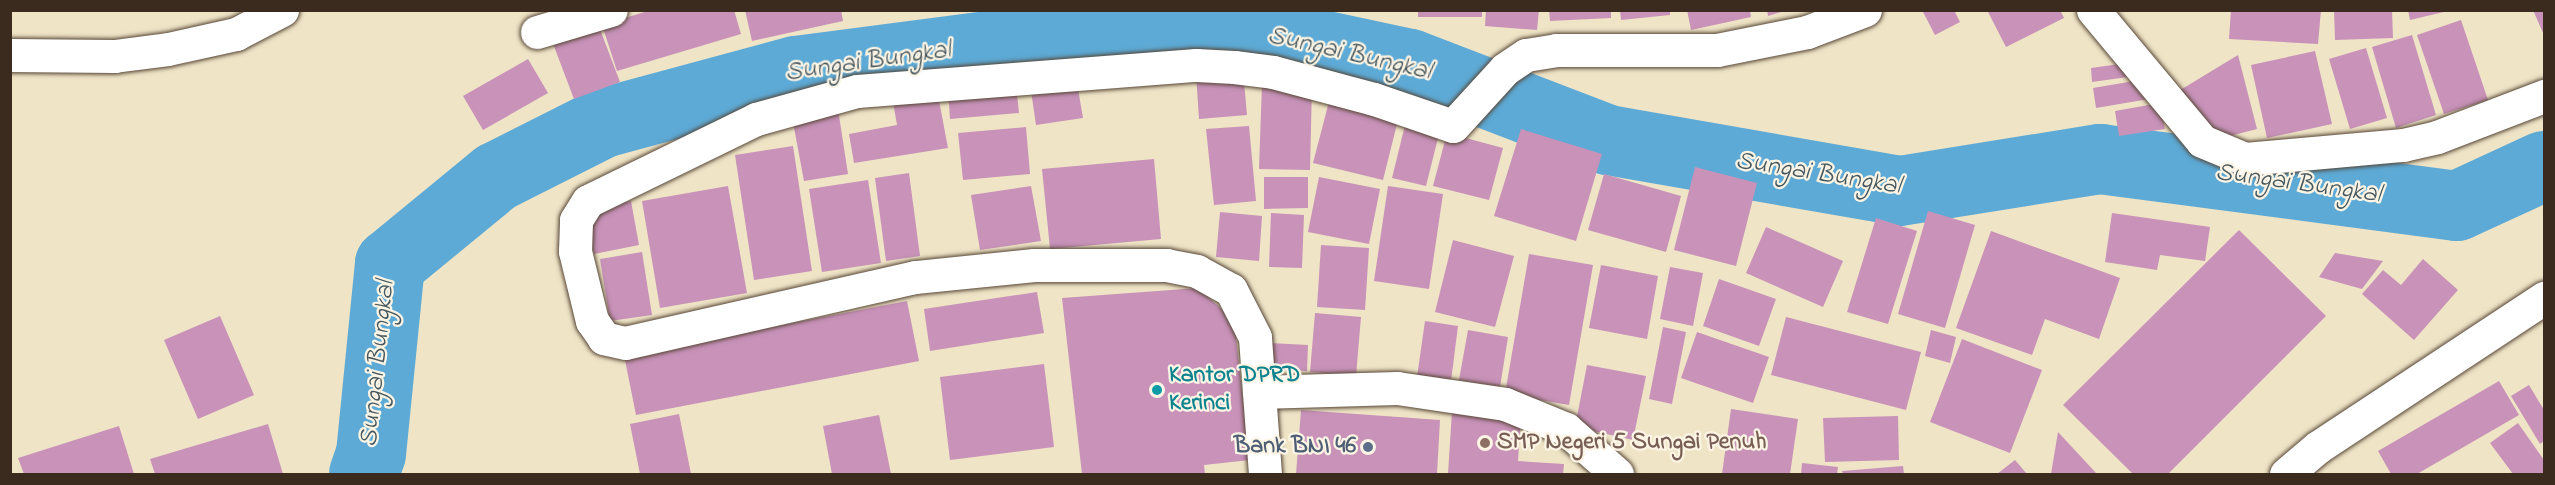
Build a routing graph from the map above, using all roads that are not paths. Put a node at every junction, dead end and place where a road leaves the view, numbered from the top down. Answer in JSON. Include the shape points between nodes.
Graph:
{"nodes":[{"id":1,"x":282,"y":10,"type":"edge"},
{"id":2,"x":611,"y":10,"type":"edge"},
{"id":3,"x":1864,"y":10,"type":"edge"},
{"id":4,"x":2093,"y":10,"type":"edge"},
{"id":5,"x":537,"y":32,"type":"dead end"},
{"id":6,"x":10,"y":55,"type":"edge"},
{"id":7,"x":2544,"y":96,"type":"edge"},
{"id":8,"x":2544,"y":298,"type":"edge"},
{"id":9,"x":1259,"y":392,"type":"junction"},
{"id":10,"x":1265,"y":474,"type":"edge"},
{"id":11,"x":1617,"y":474,"type":"edge"},
{"id":12,"x":2286,"y":474,"type":"edge"}],
"edges":[{"from":1,"to":6,"type":"street","via":[[236,34],[168,49],[114,56]]},
{"from":2,"to":5,"type":"street"},
{"from":3,"to":9,"type":"street","via":[[1765,43],[1682,52],[1539,52],[1505,69],[1458,124],[1447,126],[1374,99],[1273,72],[1234,67],[1196,65],[857,91],[747,123],[588,201],[576,220],[575,251],[592,321],[604,338],[614,342],[625,344],[915,277],[1034,265],[1167,265],[1197,271],[1231,290],[1255,337]]},
{"from":4,"to":7,"type":"street","via":[[2202,141],[2245,159],[2403,145],[2437,137]]},
{"from":8,"to":12,"type":"street","via":[[2318,447]]},
{"from":9,"to":10,"type":"street"},
{"from":9,"to":11,"type":"street","via":[[1398,388],[1505,404],[1566,429]]}]}
